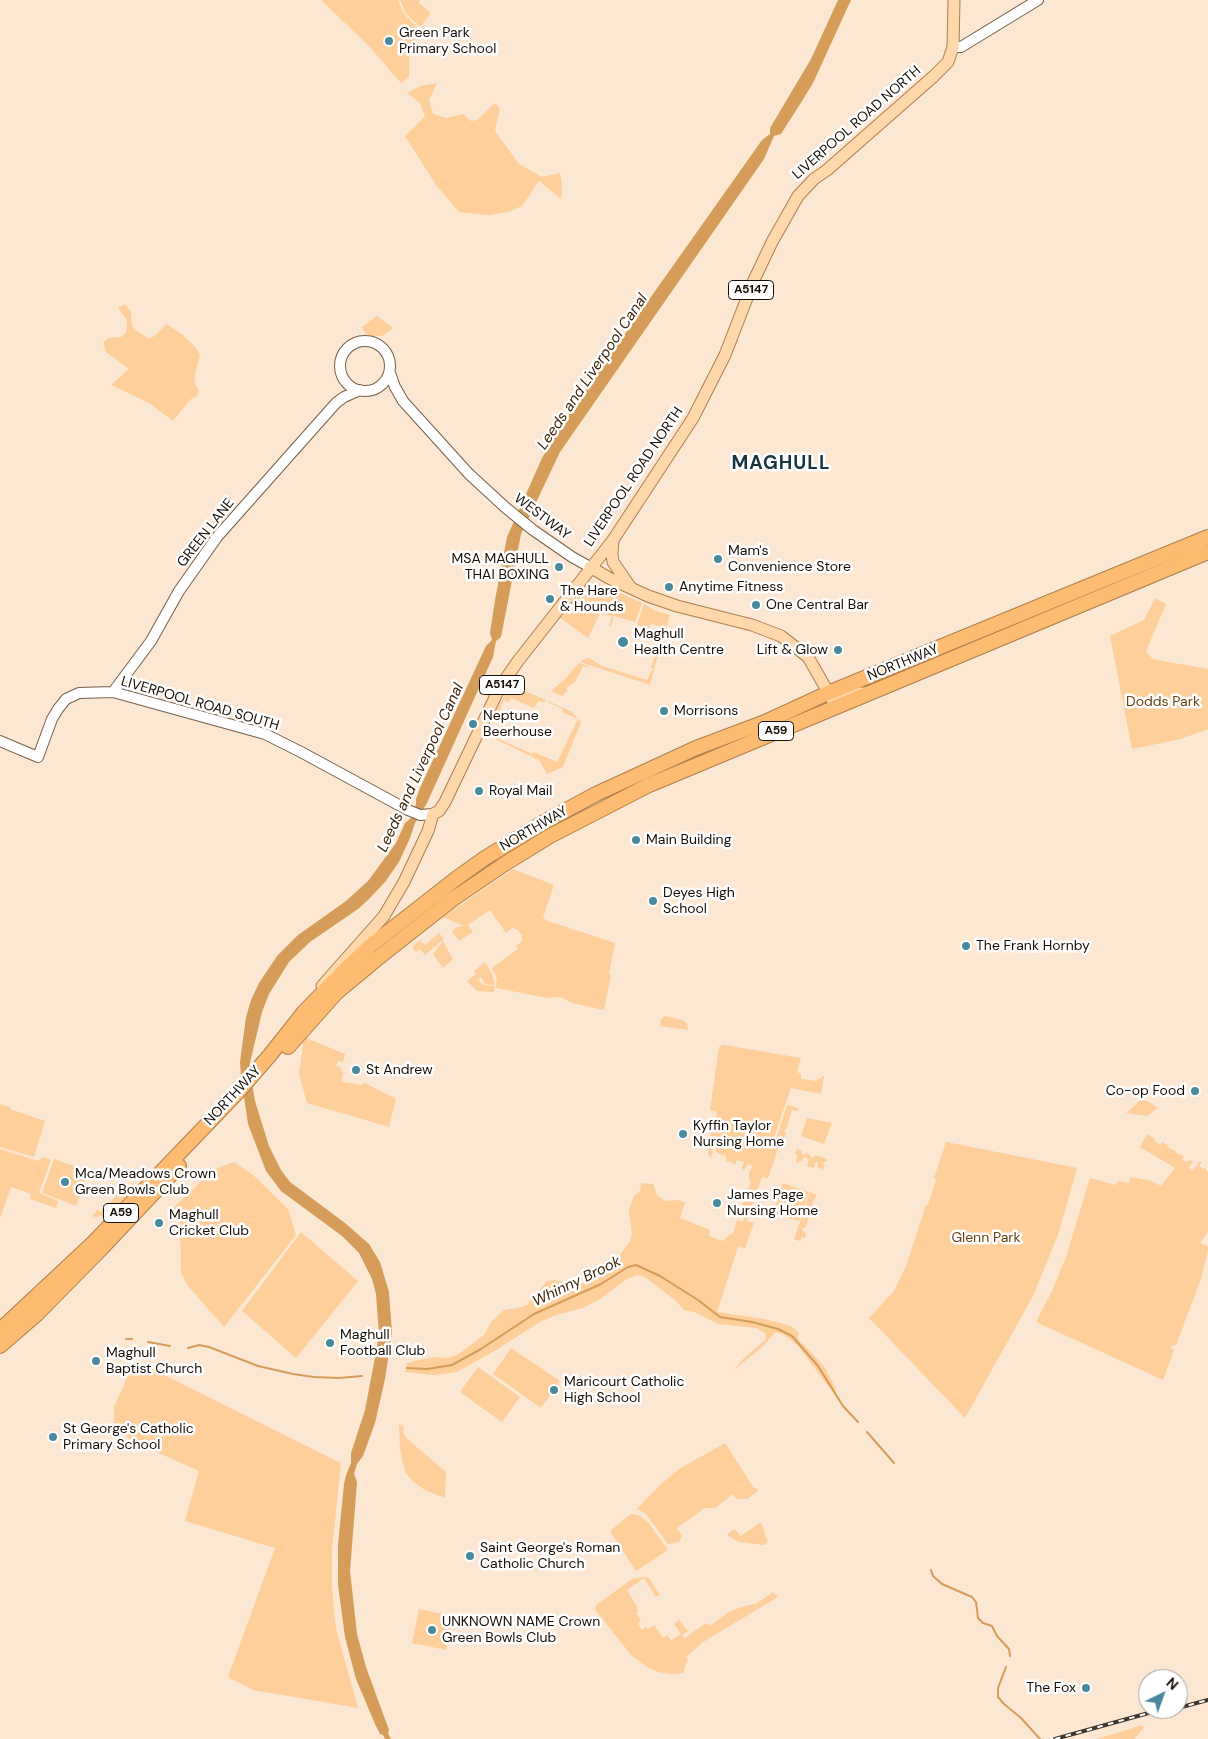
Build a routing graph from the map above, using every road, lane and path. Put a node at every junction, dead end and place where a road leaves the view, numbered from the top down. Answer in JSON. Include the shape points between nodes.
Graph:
{"nodes":[{"id":1,"x":954,"y":0,"type":"edge"},
{"id":2,"x":1038,"y":0,"type":"edge"},
{"id":3,"x":953,"y":47,"type":"junction"},
{"id":4,"x":390,"y":373,"type":"junction"},
{"id":5,"x":343,"y":377,"type":"junction"},
{"id":6,"x":376,"y":388,"type":"junction"},
{"id":7,"x":360,"y":390,"type":"junction"},
{"id":8,"x":403,"y":401,"type":"junction"},
{"id":9,"x":336,"y":403,"type":"junction"},
{"id":10,"x":1208,"y":537,"type":"edge"},
{"id":11,"x":613,"y":540,"type":"junction"},
{"id":12,"x":1208,"y":552,"type":"edge"},
{"id":13,"x":590,"y":567,"type":"junction"},
{"id":14,"x":1137,"y":582,"type":"junction"},
{"id":15,"x":632,"y":589,"type":"junction"},
{"id":16,"x":1057,"y":599,"type":"junction"},
{"id":17,"x":113,"y":692,"type":"junction"},
{"id":18,"x":870,"y":692,"type":"junction"},
{"id":19,"x":828,"y":693,"type":"junction"},
{"id":20,"x":836,"y":706,"type":"junction"},
{"id":21,"x":0,"y":741,"type":"edge"},
{"id":22,"x":433,"y":814,"type":"junction"},
{"id":23,"x":378,"y":958,"type":"junction"},
{"id":24,"x":345,"y":970,"type":"junction"},
{"id":25,"x":304,"y":1012,"type":"junction"},
{"id":26,"x":252,"y":1082,"type":"junction"},
{"id":27,"x":238,"y":1097,"type":"junction"},
{"id":28,"x":0,"y":1330,"type":"edge"},
{"id":29,"x":0,"y":1346,"type":"edge"}],
"edges":[{"from":1,"to":3,"type":"main road","number":"A5147"},
{"from":2,"to":3,"type":"main road","via":[[961,47]]},
{"from":3,"to":11,"type":"main road","name":"LIVERPOOL ROAD NORTH","number":"A5147","via":[[944,67],[798,196],[754,280],[713,382]]},
{"from":4,"to":5,"type":"main road","via":[[390,360],[383,347],[375,342],[360,341],[350,345],[342,356],[340,367]]},
{"from":4,"to":6,"type":"main road"},
{"from":4,"to":8,"type":"main road","name":"WESTWAY"},
{"from":5,"to":7,"type":"main road"},
{"from":5,"to":9,"type":"main road","name":"GREEN LANE"},
{"from":6,"to":7,"type":"main road"},
{"from":6,"to":8,"type":"main road","name":"WESTWAY"},
{"from":7,"to":9,"type":"main road","name":"GREEN LANE"},
{"from":8,"to":13,"type":"main road","name":"WESTWAY","via":[[469,474],[506,508]]},
{"from":9,"to":17,"type":"main road","name":"GREEN LANE","via":[[217,537],[151,641]]},
{"from":10,"to":16,"type":"highway","name":"NORTHWAY","number":"A59"},
{"from":11,"to":13,"type":"main road","name":"LIVERPOOL ROAD NORTH","number":"A5147"},
{"from":11,"to":15,"type":"main road","via":[[614,562]]},
{"from":12,"to":14,"type":"highway","name":"NORTHWAY","number":"A59"},
{"from":13,"to":15,"type":"main road","name":"WESTWAY"},
{"from":13,"to":22,"type":"main road","name":"LIVERPOOL ROAD NORTH","number":"A5147","via":[[500,687],[445,802]]},
{"from":14,"to":16,"type":"highway","via":[[1122,581],[1081,598]]},
{"from":14,"to":18,"type":"highway","name":"NORTHWAY","number":"A59"},
{"from":15,"to":19,"type":"main road","name":"WESTWAY","via":[[664,602],[781,636],[808,658]]},
{"from":16,"to":19,"type":"highway","name":"NORTHWAY","number":"A59"},
{"from":17,"to":21,"type":"main road","name":"LIVERPOOL ROAD SOUTH","via":[[79,693],[66,699],[52,719],[38,757]]},
{"from":17,"to":22,"type":"main road","name":"LIVERPOOL ROAD SOUTH","via":[[264,734],[408,810],[420,815]]},
{"from":18,"to":19,"type":"main road","via":[[838,697]]},
{"from":18,"to":20,"type":"highway","name":"NORTHWAY","number":"A59"},
{"from":19,"to":20,"type":"main road","name":"WESTWAY"},
{"from":19,"to":24,"type":"highway","name":"NORTHWAY","number":"A59","via":[[765,722],[696,748],[544,822],[457,878],[370,946]]},
{"from":20,"to":23,"type":"highway","name":"NORTHWAY","number":"A59","via":[[649,785],[550,836],[453,898]]},
{"from":22,"to":25,"type":"main road","name":"LIVERPOOL ROAD NORTH","number":"A5147","via":[[404,882],[384,916],[338,966]]},
{"from":23,"to":24,"type":"highway","via":[[364,958],[352,969]]},
{"from":23,"to":26,"type":"highway","name":"NORTHWAY","number":"A59","via":[[337,992]]},
{"from":24,"to":25,"type":"highway","name":"NORTHWAY","number":"A59"},
{"from":25,"to":26,"type":"highway","name":"NORTHWAY","number":"A59"},
{"from":26,"to":27,"type":"highway","name":"NORTHWAY","number":"A59"},
{"from":27,"to":28,"type":"highway","name":"NORTHWAY","number":"A59"},
{"from":27,"to":29,"type":"highway","name":"NORTHWAY","number":"A59","via":[[100,1250],[37,1314]]}]}
